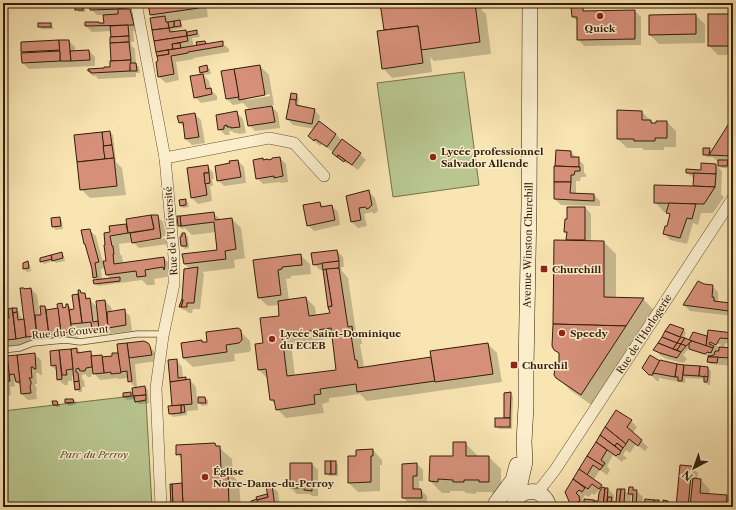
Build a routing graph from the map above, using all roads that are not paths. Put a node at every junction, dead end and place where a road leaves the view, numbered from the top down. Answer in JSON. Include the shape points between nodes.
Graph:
{"nodes":[{"id":1,"x":136,"y":3,"type":"edge"},
{"id":2,"x":530,"y":3,"type":"edge"},
{"id":3,"x":165,"y":158,"type":"junction"},
{"id":4,"x":324,"y":176,"type":"dead end"},
{"id":5,"x":733,"y":198,"type":"edge"},
{"id":6,"x":529,"y":215,"type":"junction"},
{"id":7,"x":163,"y":336,"type":"junction"},
{"id":8,"x":3,"y":350,"type":"edge"},
{"id":9,"x":525,"y":462,"type":"junction"},
{"id":10,"x":542,"y":498,"type":"edge"},
{"id":11,"x":496,"y":502,"type":"dead end"},
{"id":12,"x":515,"y":502,"type":"edge"},
{"id":13,"x":161,"y":507,"type":"edge"}],
"edges":[{"from":1,"to":3,"type":"street","name":"Rue de l'Université"},
{"from":2,"to":6,"type":"main road","name":"Avenue Winston Churchill"},
{"from":3,"to":4,"type":"street","via":[[269,138],[294,143]]},
{"from":3,"to":7,"type":"street","name":"Rue de l'Université","via":[[174,284]]},
{"from":5,"to":10,"type":"street","name":"Rue de l'Horlogerie","via":[[555,470]]},
{"from":6,"to":9,"type":"main road","name":"Avenue Winston Churchill"},
{"from":6,"to":11,"type":"main road","via":[[520,271],[518,463],[512,480]]},
{"from":7,"to":8,"type":"lane","name":"Rue du Couvent","via":[[137,334],[80,342],[65,340],[33,343]]},
{"from":7,"to":13,"type":"street","name":"Rue de l'Université","via":[[156,388]]},
{"from":9,"to":10,"type":"main road","name":"Avenue Winston Churchill"},
{"from":9,"to":12,"type":"main road","name":"Avenue Winston Churchill"},
{"from":10,"to":12,"type":"main road","via":[[525,492]]}]}
